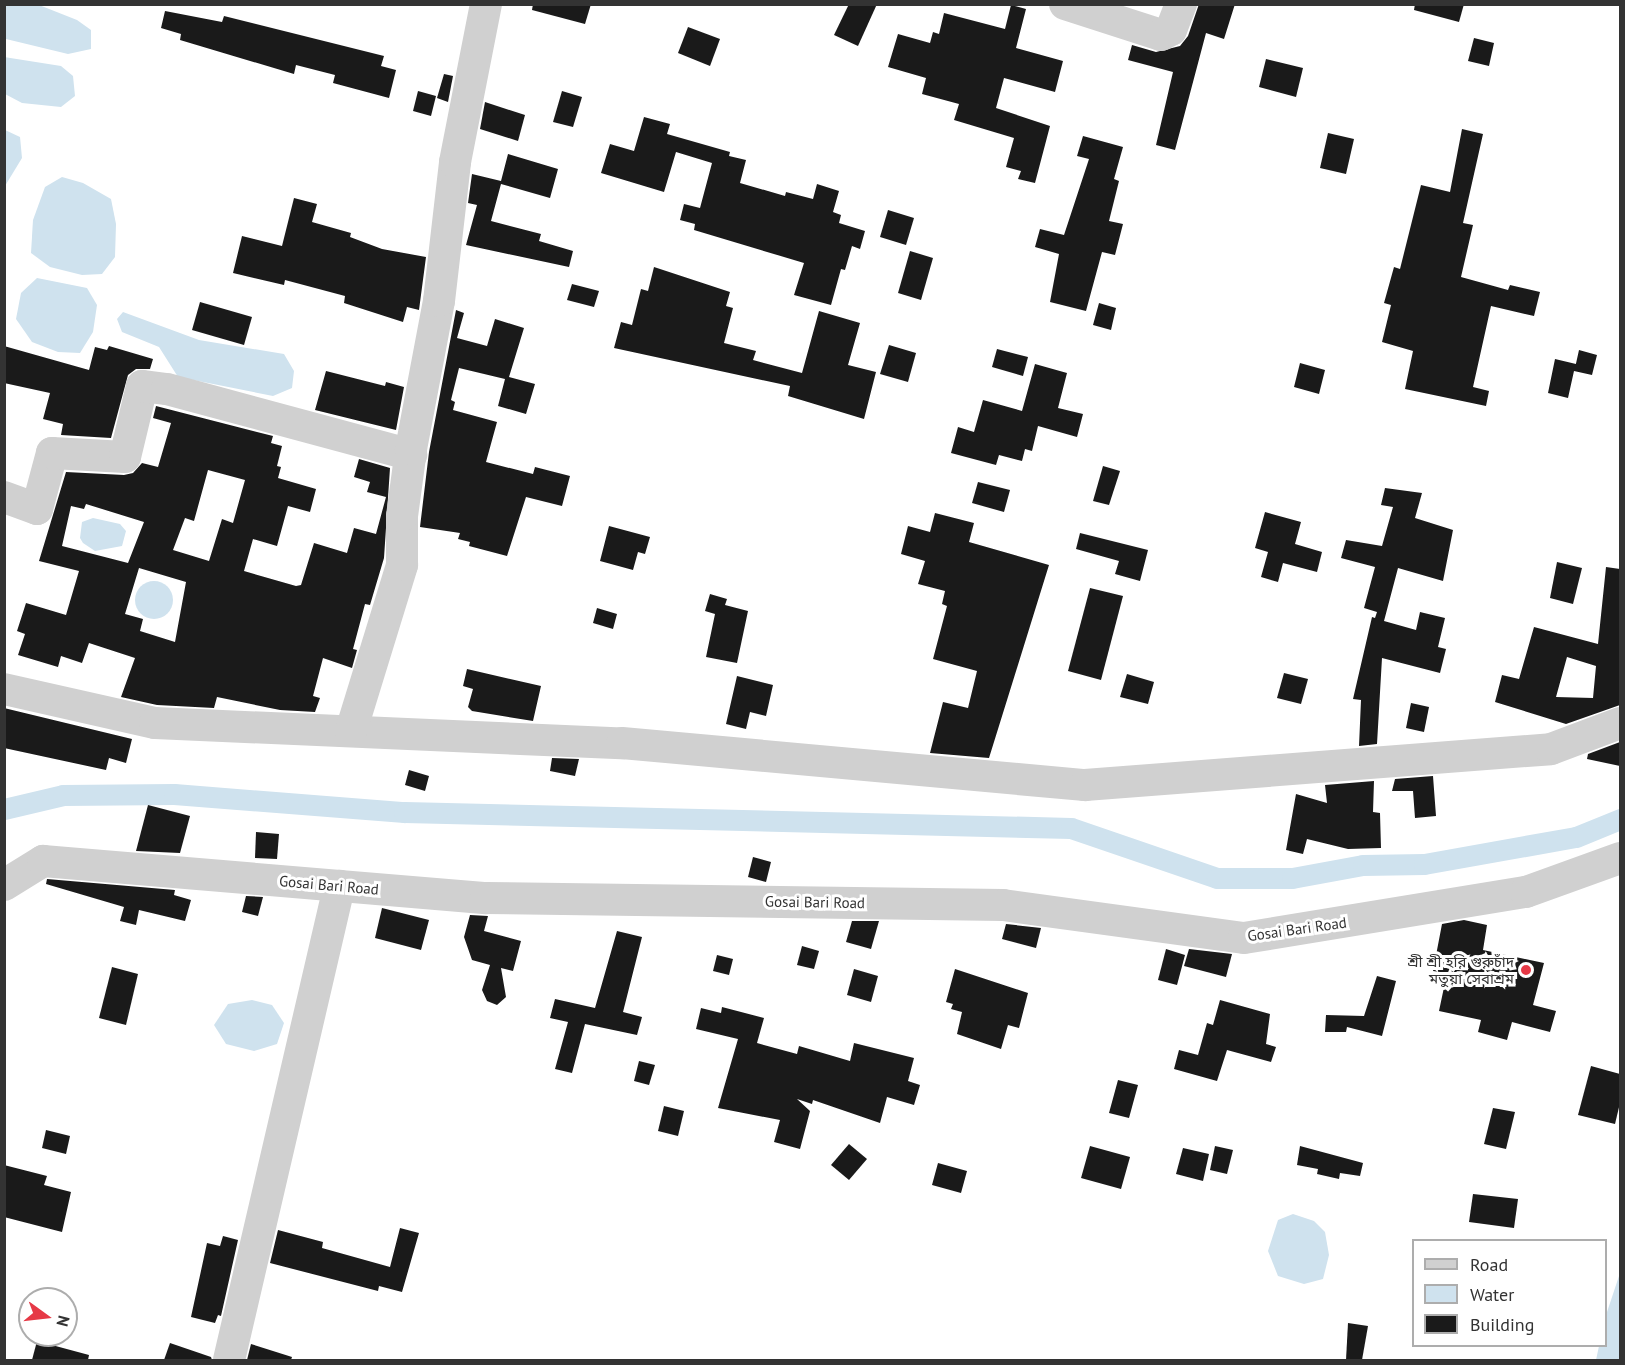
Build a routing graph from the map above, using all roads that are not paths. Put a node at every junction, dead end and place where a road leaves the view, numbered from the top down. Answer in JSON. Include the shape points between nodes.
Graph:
{"nodes":[{"id":1,"x":486,"y":4,"type":"edge"},
{"id":2,"x":1065,"y":4,"type":"edge"},
{"id":3,"x":1181,"y":4,"type":"edge"},
{"id":4,"x":411,"y":455,"type":"junction"},
{"id":5,"x":4,"y":497,"type":"edge"},
{"id":6,"x":4,"y":689,"type":"edge"},
{"id":7,"x":1620,"y":723,"type":"edge"},
{"id":8,"x":351,"y":732,"type":"junction"},
{"id":9,"x":1620,"y":858,"type":"edge"},
{"id":10,"x":4,"y":885,"type":"edge"},
{"id":11,"x":339,"y":886,"type":"junction"},
{"id":12,"x":229,"y":1360,"type":"edge"}],
"edges":[{"from":1,"to":4,"type":"street","via":[[455,162],[439,300]]},
{"from":2,"to":3,"type":"street","via":[[1161,34],[1171,30]]},
{"from":4,"to":5,"type":"street","via":[[167,389],[142,386],[125,457],[52,453],[37,509]]},
{"from":4,"to":8,"type":"street","via":[[402,516],[402,565]]},
{"from":6,"to":8,"type":"street","via":[[155,723]]},
{"from":7,"to":8,"type":"street","via":[[1551,749],[1085,786],[622,743]]},
{"from":9,"to":11,"type":"street","name":"Gosai Bari Road","via":[[1526,892],[1244,938],[1003,905],[486,898]]},
{"from":10,"to":11,"type":"street","name":"Gosai Bari Road","via":[[43,861]]},
{"from":11,"to":12,"type":"street"}]}
